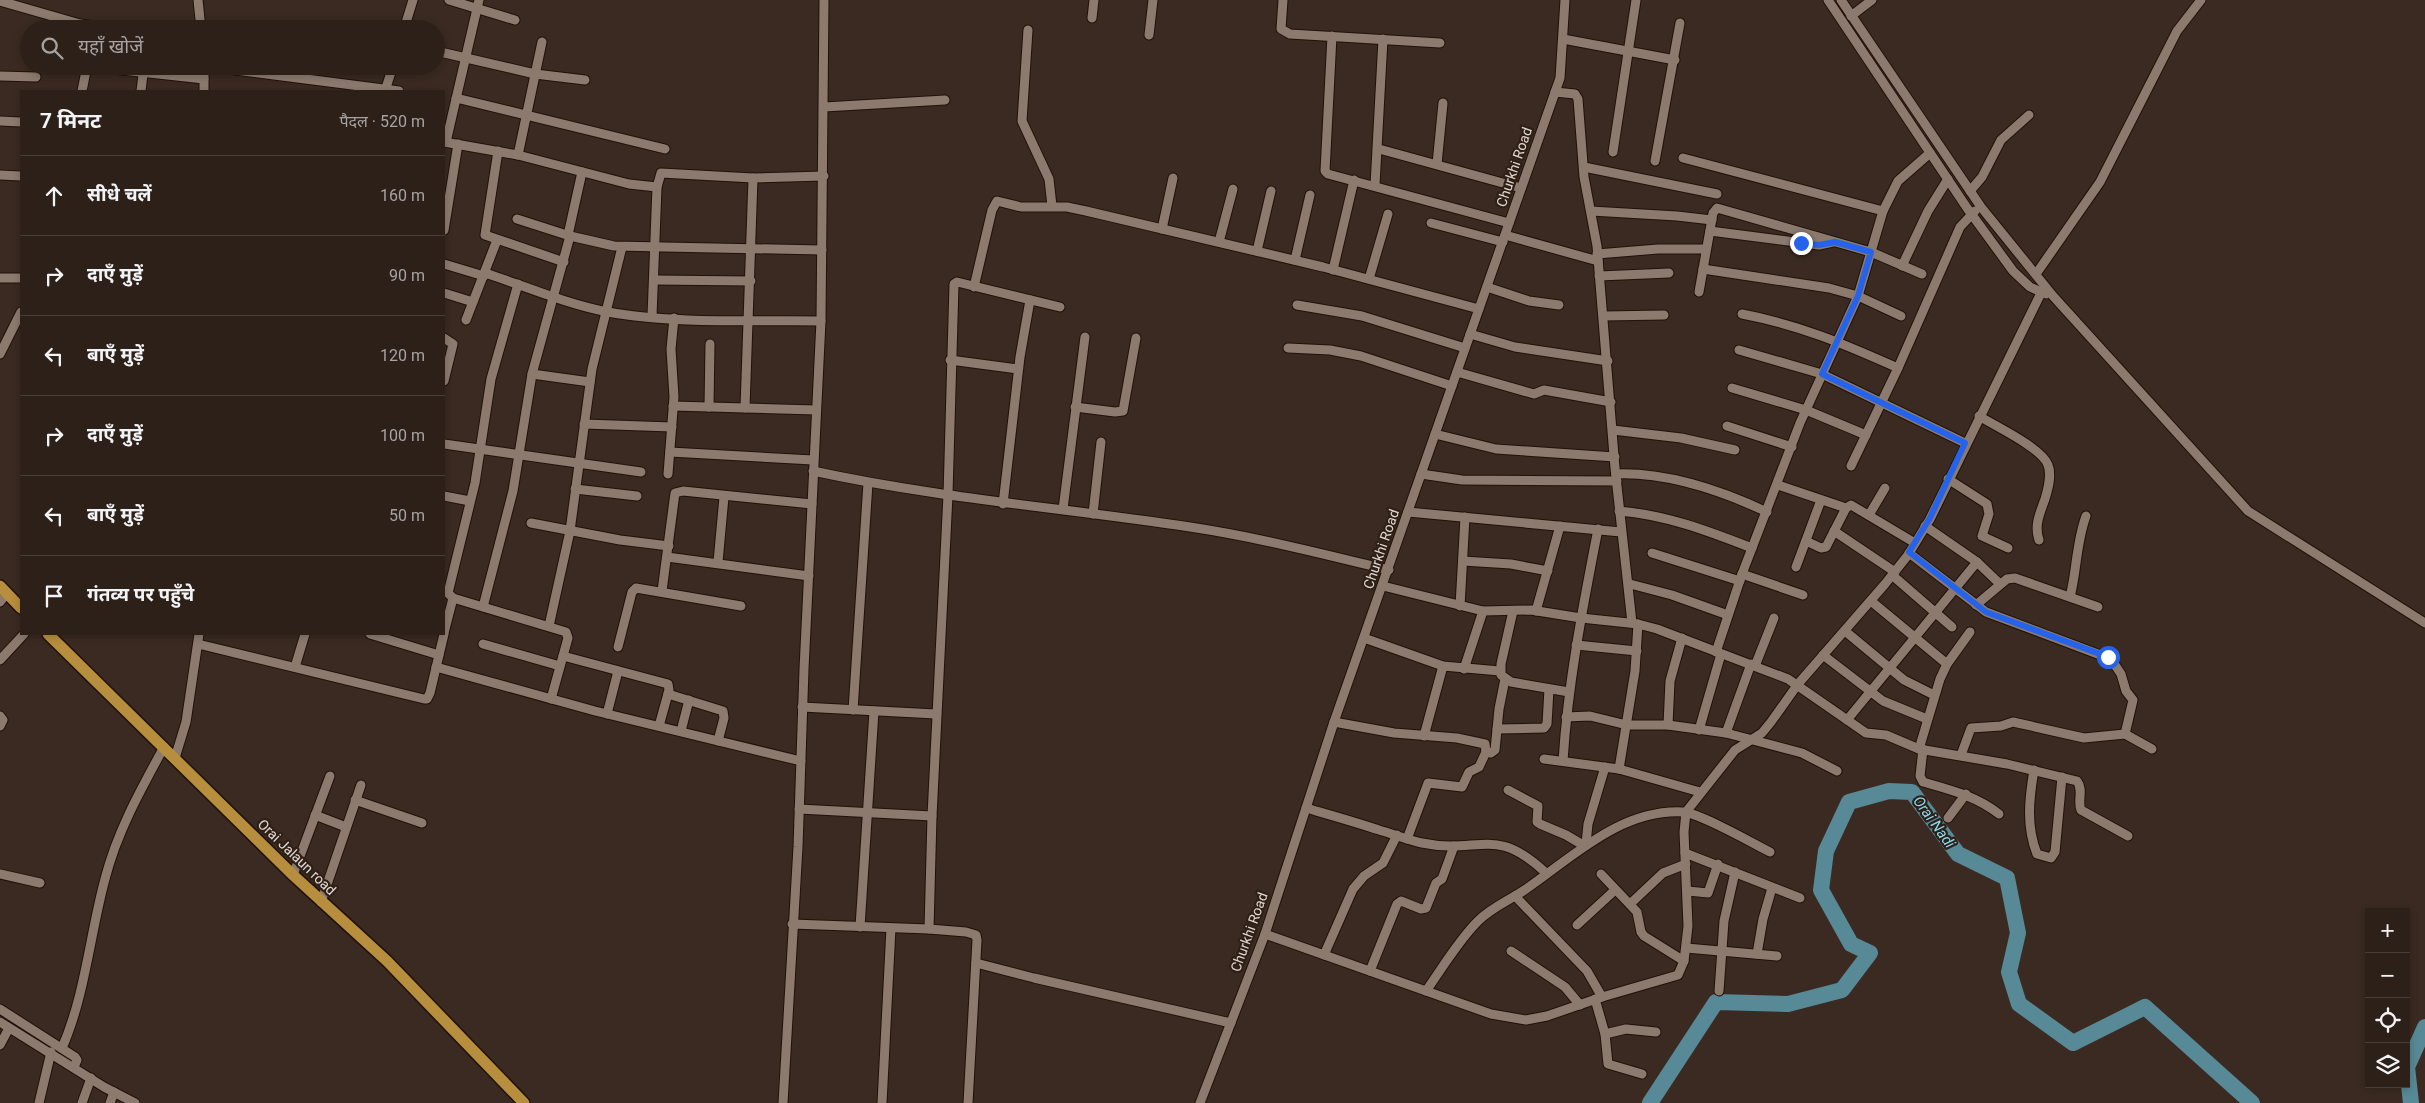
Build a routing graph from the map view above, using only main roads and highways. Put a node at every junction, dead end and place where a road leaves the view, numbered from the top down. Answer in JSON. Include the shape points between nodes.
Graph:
{"nodes":[{"id":1,"x":2,"y":594,"type":"edge"},
{"id":2,"x":20,"y":607,"type":"edge"},
{"id":3,"x":49,"y":635,"type":"edge"},
{"id":4,"x":524,"y":1103,"type":"edge"}],
"edges":[{"from":1,"to":2,"type":"main road"},
{"from":3,"to":4,"type":"main road","name":"Orai Jalaun road","via":[[292,875],[387,961]]}]}
